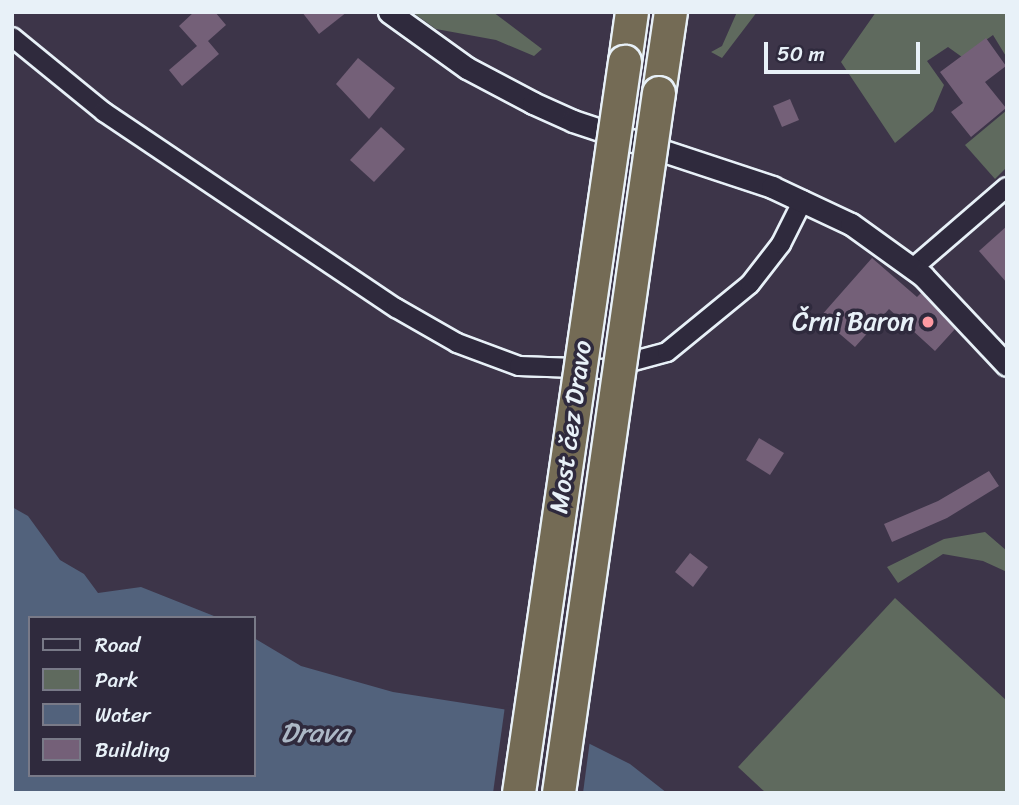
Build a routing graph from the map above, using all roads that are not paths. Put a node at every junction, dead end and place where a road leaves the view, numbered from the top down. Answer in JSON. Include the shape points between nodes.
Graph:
{"nodes":[{"id":1,"x":389,"y":12,"type":"edge"},
{"id":2,"x":632,"y":12,"type":"edge"},
{"id":3,"x":671,"y":12,"type":"edge"},
{"id":4,"x":12,"y":37,"type":"edge"},
{"id":5,"x":1007,"y":187,"type":"edge"},
{"id":6,"x":803,"y":200,"type":"junction"},
{"id":7,"x":914,"y":268,"type":"junction"},
{"id":8,"x":1007,"y":365,"type":"edge"},
{"id":9,"x":519,"y":793,"type":"edge"},
{"id":10,"x":559,"y":793,"type":"edge"}],
"edges":[{"from":1,"to":6,"type":"street","via":[[467,68],[543,108]]},
{"from":2,"to":9,"type":"highway","name":"Most čez Dravo","bridge":true},
{"from":3,"to":10,"type":"highway","name":"Most čez Dravo","bridge":true},
{"from":4,"to":6,"type":"street","via":[[104,112],[396,308],[457,343],[519,366],[604,369],[667,352],[750,284],[781,244]]},
{"from":5,"to":7,"type":"street"},
{"from":6,"to":7,"type":"street","via":[[851,225]]},
{"from":7,"to":8,"type":"street"}]}
